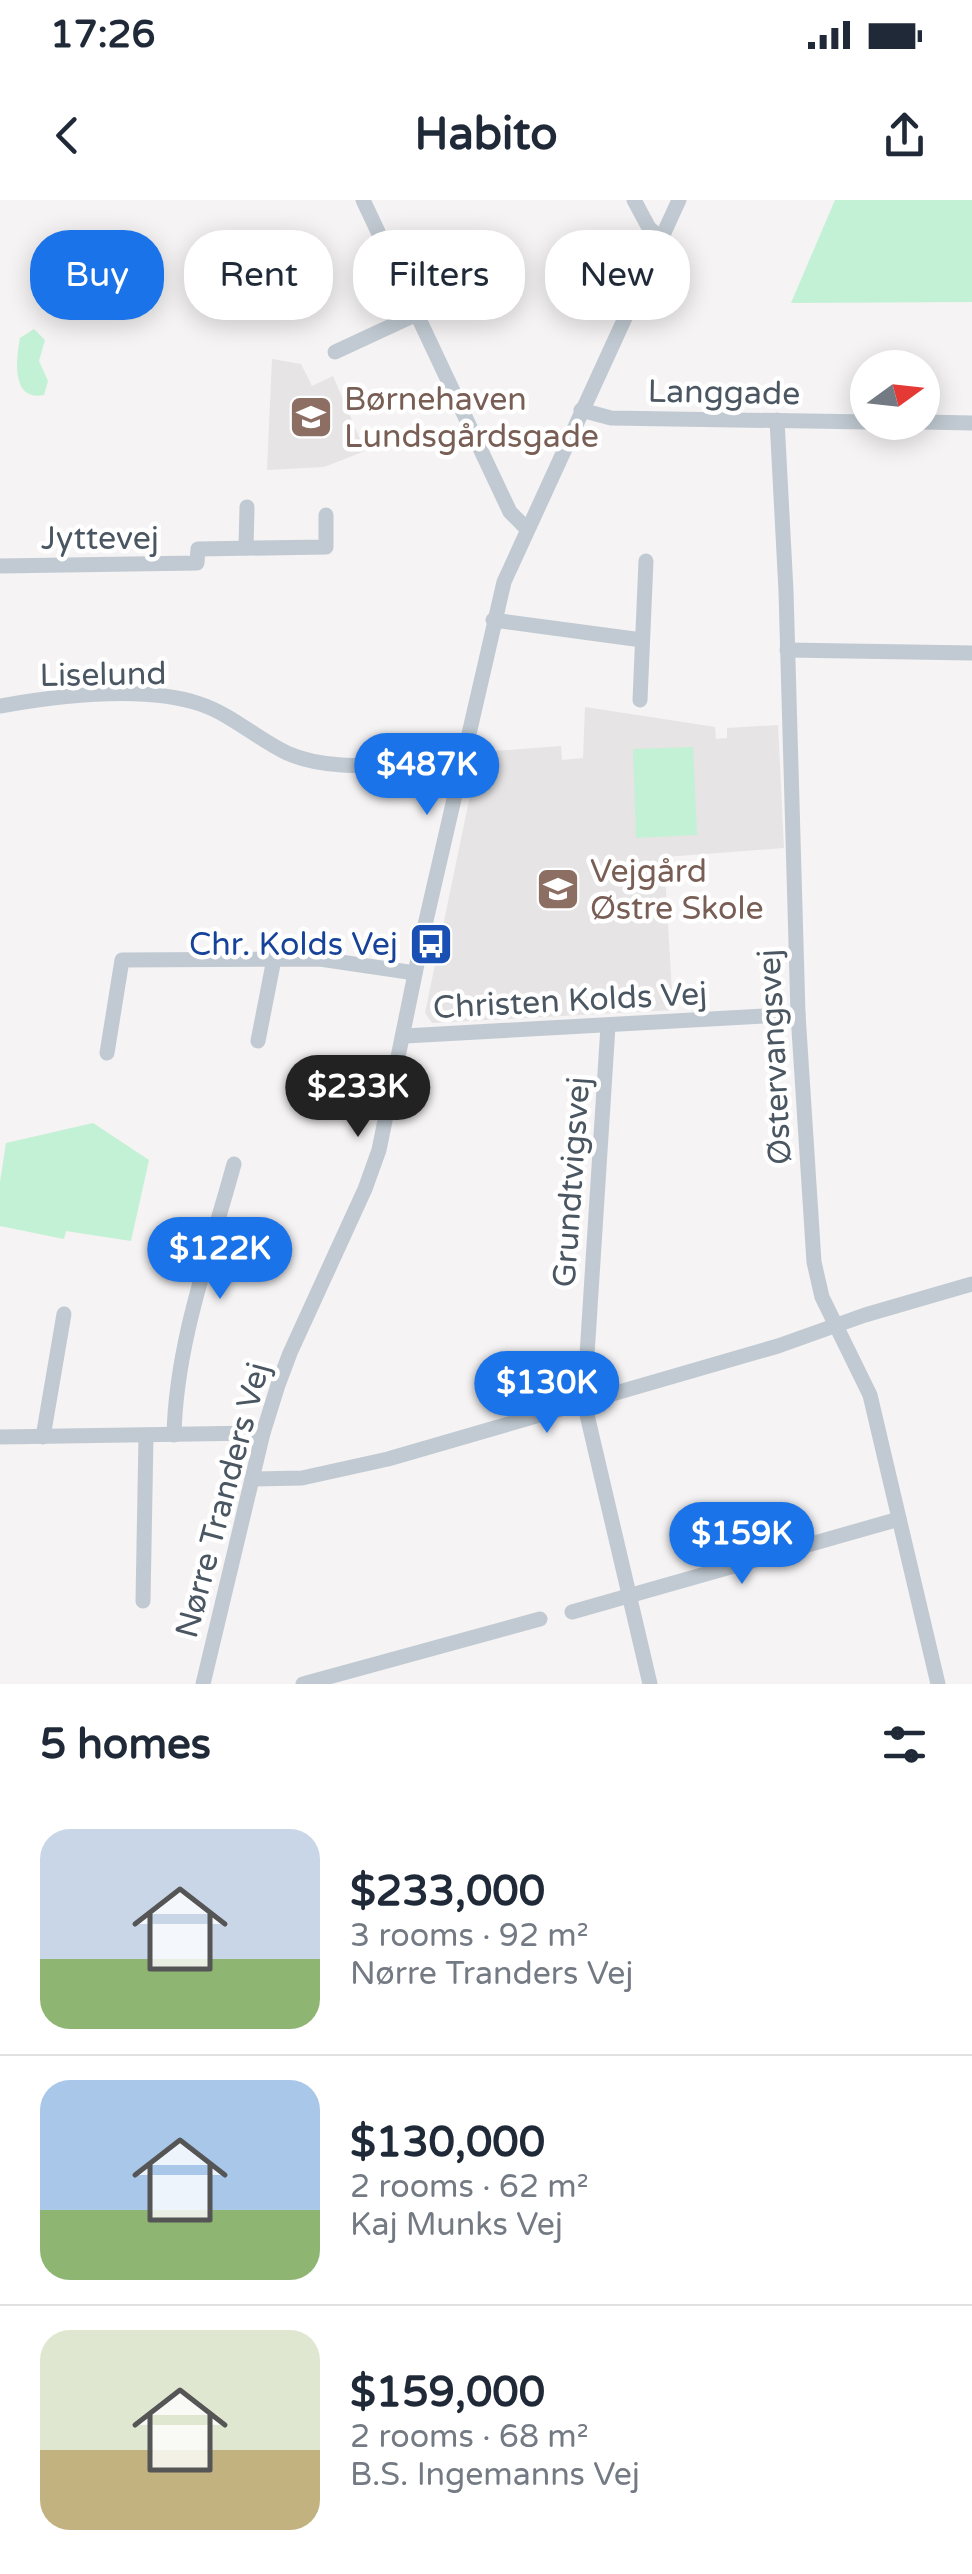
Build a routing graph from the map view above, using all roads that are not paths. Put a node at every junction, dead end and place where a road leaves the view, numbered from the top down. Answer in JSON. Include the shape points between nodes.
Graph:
{"nodes":[{"id":1,"x":363,"y":200,"type":"edge"},
{"id":2,"x":634,"y":200,"type":"edge"},
{"id":3,"x":679,"y":200,"type":"edge"},
{"id":4,"x":377,"y":230,"type":"edge"},
{"id":5,"x":652,"y":230,"type":"edge"},
{"id":6,"x":666,"y":230,"type":"edge"},
{"id":7,"x":404,"y":320,"type":"edge"},
{"id":8,"x":420,"y":320,"type":"edge"},
{"id":9,"x":623,"y":320,"type":"edge"},
{"id":10,"x":335,"y":352,"type":"dead end"},
{"id":11,"x":581,"y":410,"type":"junction"},
{"id":12,"x":777,"y":420,"type":"junction"},
{"id":13,"x":850,"y":422,"type":"edge"},
{"id":14,"x":940,"y":422,"type":"edge"},
{"id":15,"x":972,"y":423,"type":"edge"},
{"id":16,"x":247,"y":507,"type":"dead end"},
{"id":17,"x":326,"y":515,"type":"dead end"},
{"id":18,"x":527,"y":528,"type":"junction"},
{"id":19,"x":246,"y":548,"type":"junction"},
{"id":20,"x":646,"y":560,"type":"dead end"},
{"id":21,"x":0,"y":566,"type":"edge"},
{"id":22,"x":493,"y":620,"type":"junction"},
{"id":23,"x":642,"y":640,"type":"junction"},
{"id":24,"x":787,"y":650,"type":"junction"},
{"id":25,"x":972,"y":653,"type":"edge"},
{"id":26,"x":640,"y":700,"type":"dead end"},
{"id":27,"x":0,"y":706,"type":"edge"},
{"id":28,"x":432,"y":764,"type":"dead end"},
{"id":29,"x":274,"y":959,"type":"junction"},
{"id":30,"x":416,"y":972,"type":"junction"},
{"id":31,"x":798,"y":1014,"type":"junction"},
{"id":32,"x":608,"y":1026,"type":"junction"},
{"id":33,"x":404,"y":1036,"type":"junction"},
{"id":34,"x":258,"y":1041,"type":"dead end"},
{"id":35,"x":107,"y":1053,"type":"dead end"},
{"id":36,"x":234,"y":1164,"type":"dead end"},
{"id":37,"x":972,"y":1284,"type":"edge"},
{"id":38,"x":64,"y":1314,"type":"dead end"},
{"id":39,"x":835,"y":1328,"type":"junction"},
{"id":40,"x":584,"y":1402,"type":"junction"},
{"id":41,"x":262,"y":1434,"type":"junction"},
{"id":42,"x":174,"y":1435,"type":"junction"},
{"id":43,"x":146,"y":1436,"type":"junction"},
{"id":44,"x":0,"y":1437,"type":"edge"},
{"id":45,"x":43,"y":1437,"type":"junction"},
{"id":46,"x":252,"y":1479,"type":"junction"},
{"id":47,"x":899,"y":1519,"type":"junction"},
{"id":48,"x":630,"y":1596,"type":"junction"},
{"id":49,"x":143,"y":1602,"type":"dead end"},
{"id":50,"x":572,"y":1612,"type":"dead end"},
{"id":51,"x":540,"y":1619,"type":"dead end"},
{"id":52,"x":202,"y":1684,"type":"edge"},
{"id":53,"x":303,"y":1684,"type":"edge"},
{"id":54,"x":650,"y":1684,"type":"edge"},
{"id":55,"x":938,"y":1684,"type":"edge"}],
"edges":[{"from":1,"to":4,"type":"street"},
{"from":2,"to":5,"type":"street"},
{"from":3,"to":6,"type":"street","name":"Nørre Tranders Vej"},
{"from":7,"to":10,"type":"street"},
{"from":8,"to":18,"type":"street","via":[[510,512]]},
{"from":9,"to":11,"type":"street","name":"Nørre Tranders Vej"},
{"from":11,"to":12,"type":"street","name":"Langgade","via":[[610,418]]},
{"from":11,"to":18,"type":"street","name":"Nørre Tranders Vej"},
{"from":12,"to":13,"type":"street","name":"Langgade"},
{"from":12,"to":24,"type":"street","name":"Østervangsvej"},
{"from":14,"to":15,"type":"street"},
{"from":16,"to":19,"type":"street"},
{"from":17,"to":19,"type":"street","name":"Jyttevej","via":[[326,547]]},
{"from":18,"to":22,"type":"street","name":"Nørre Tranders Vej"},
{"from":19,"to":21,"type":"street","name":"Jyttevej","via":[[198,549],[198,563]]},
{"from":20,"to":23,"type":"street"},
{"from":22,"to":23,"type":"street"},
{"from":22,"to":30,"type":"street","name":"Nørre Tranders Vej"},
{"from":23,"to":26,"type":"street"},
{"from":24,"to":25,"type":"street"},
{"from":24,"to":31,"type":"street","name":"Østervangsvej"},
{"from":27,"to":28,"type":"street","name":"Liselund","via":[[176,698],[201,704],[307,760]]},
{"from":29,"to":30,"type":"street"},
{"from":29,"to":34,"type":"street"},
{"from":29,"to":35,"type":"street","via":[[122,960]]},
{"from":30,"to":33,"type":"street","name":"Nørre Tranders Vej"},
{"from":31,"to":32,"type":"street","name":"Christen Kolds Vej"},
{"from":31,"to":39,"type":"street","name":"Østervangsvej","via":[[814,1262]]},
{"from":32,"to":33,"type":"street","name":"Christen Kolds Vej"},
{"from":32,"to":40,"type":"street","name":"Grundtvigsvej"},
{"from":33,"to":41,"type":"street","name":"Nørre Tranders Vej","via":[[365,1190],[290,1352]]},
{"from":36,"to":42,"type":"street","via":[[181,1362]]},
{"from":37,"to":39,"type":"street"},
{"from":38,"to":45,"type":"street"},
{"from":39,"to":40,"type":"street"},
{"from":39,"to":47,"type":"street","name":"Østervangsvej","via":[[870,1395]]},
{"from":40,"to":46,"type":"street","via":[[342,1471]]},
{"from":40,"to":48,"type":"street","name":"Grundtvigsvej"},
{"from":41,"to":42,"type":"street"},
{"from":41,"to":46,"type":"street","name":"Nørre Tranders Vej"},
{"from":42,"to":43,"type":"street"},
{"from":43,"to":45,"type":"street"},
{"from":43,"to":49,"type":"street"},
{"from":44,"to":45,"type":"street"},
{"from":46,"to":52,"type":"street","name":"Nørre Tranders Vej"},
{"from":47,"to":48,"type":"street"},
{"from":47,"to":55,"type":"street","name":"Østervangsvej"},
{"from":48,"to":50,"type":"street"},
{"from":48,"to":54,"type":"street","name":"Grundtvigsvej"},
{"from":51,"to":53,"type":"street"}]}
